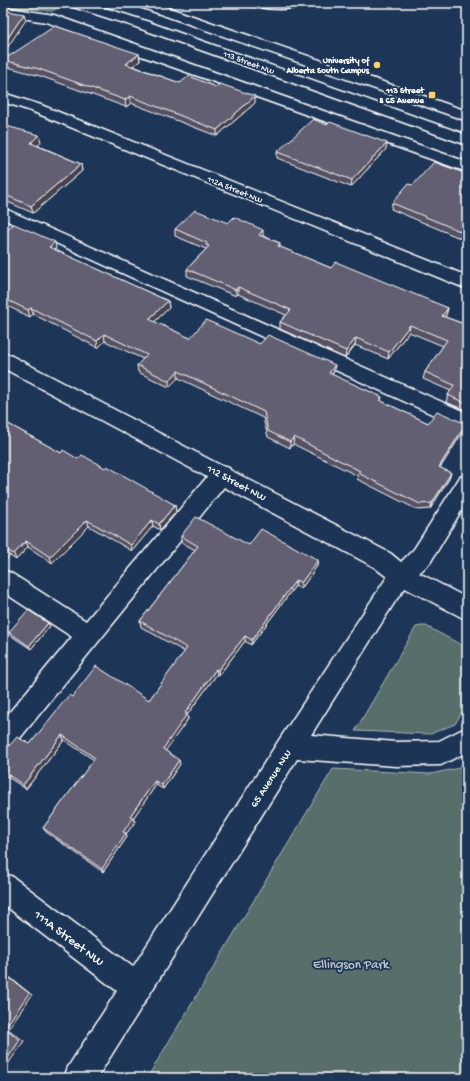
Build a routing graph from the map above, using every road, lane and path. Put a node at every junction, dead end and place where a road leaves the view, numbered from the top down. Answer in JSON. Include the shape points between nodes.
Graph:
{"nodes":[{"id":1,"x":75,"y":3,"type":"edge"},
{"id":2,"x":142,"y":3,"type":"edge"},
{"id":3,"x":258,"y":3,"type":"edge"},
{"id":4,"x":300,"y":3,"type":"edge"},
{"id":5,"x":3,"y":11,"type":"edge"},
{"id":6,"x":3,"y":97,"type":"edge"},
{"id":7,"x":467,"y":116,"type":"edge"},
{"id":8,"x":467,"y":140,"type":"edge"},
{"id":9,"x":467,"y":167,"type":"edge"},
{"id":10,"x":3,"y":213,"type":"edge"},
{"id":11,"x":467,"y":283,"type":"edge"},
{"id":12,"x":3,"y":360,"type":"edge"},
{"id":13,"x":467,"y":422,"type":"edge"},
{"id":14,"x":222,"y":474,"type":"junction"},
{"id":15,"x":467,"y":483,"type":"edge"},
{"id":16,"x":402,"y":575,"type":"junction"},
{"id":17,"x":3,"y":580,"type":"edge"},
{"id":18,"x":467,"y":610,"type":"edge"},
{"id":19,"x":88,"y":635,"type":"junction"},
{"id":20,"x":3,"y":739,"type":"edge"},
{"id":21,"x":467,"y":739,"type":"edge"},
{"id":22,"x":290,"y":746,"type":"junction"},
{"id":23,"x":3,"y":887,"type":"edge"},
{"id":24,"x":136,"y":987,"type":"junction"},
{"id":25,"x":79,"y":1078,"type":"edge"}],
"edges":[{"from":1,"to":8,"type":"street","name":"113 Street NW"},
{"from":2,"to":7,"type":"street","name":"113 Street NW"},
{"from":3,"to":4,"type":"street","via":[[281,6]]},
{"from":5,"to":9,"type":"street","via":[[49,18]]},
{"from":6,"to":11,"type":"street","name":"112A Street NW"},
{"from":10,"to":13,"type":"street"},
{"from":12,"to":14,"type":"street","name":"112 Street NW"},
{"from":14,"to":16,"type":"street","name":"112 Street NW","via":[[382,560]]},
{"from":14,"to":19,"type":"street"},
{"from":15,"to":16,"type":"street","name":"65 Avenue NW","via":[[422,556]]},
{"from":16,"to":18,"type":"street","name":"112 Street NW"},
{"from":16,"to":22,"type":"street","name":"65 Avenue NW"},
{"from":17,"to":19,"type":"street"},
{"from":19,"to":20,"type":"street"},
{"from":21,"to":22,"type":"street","via":[[440,752],[396,754]]},
{"from":22,"to":24,"type":"street","name":"65 Avenue NW"},
{"from":23,"to":24,"type":"street","name":"111A Street NW"},
{"from":24,"to":25,"type":"street","name":"65 Avenue NW"}]}
